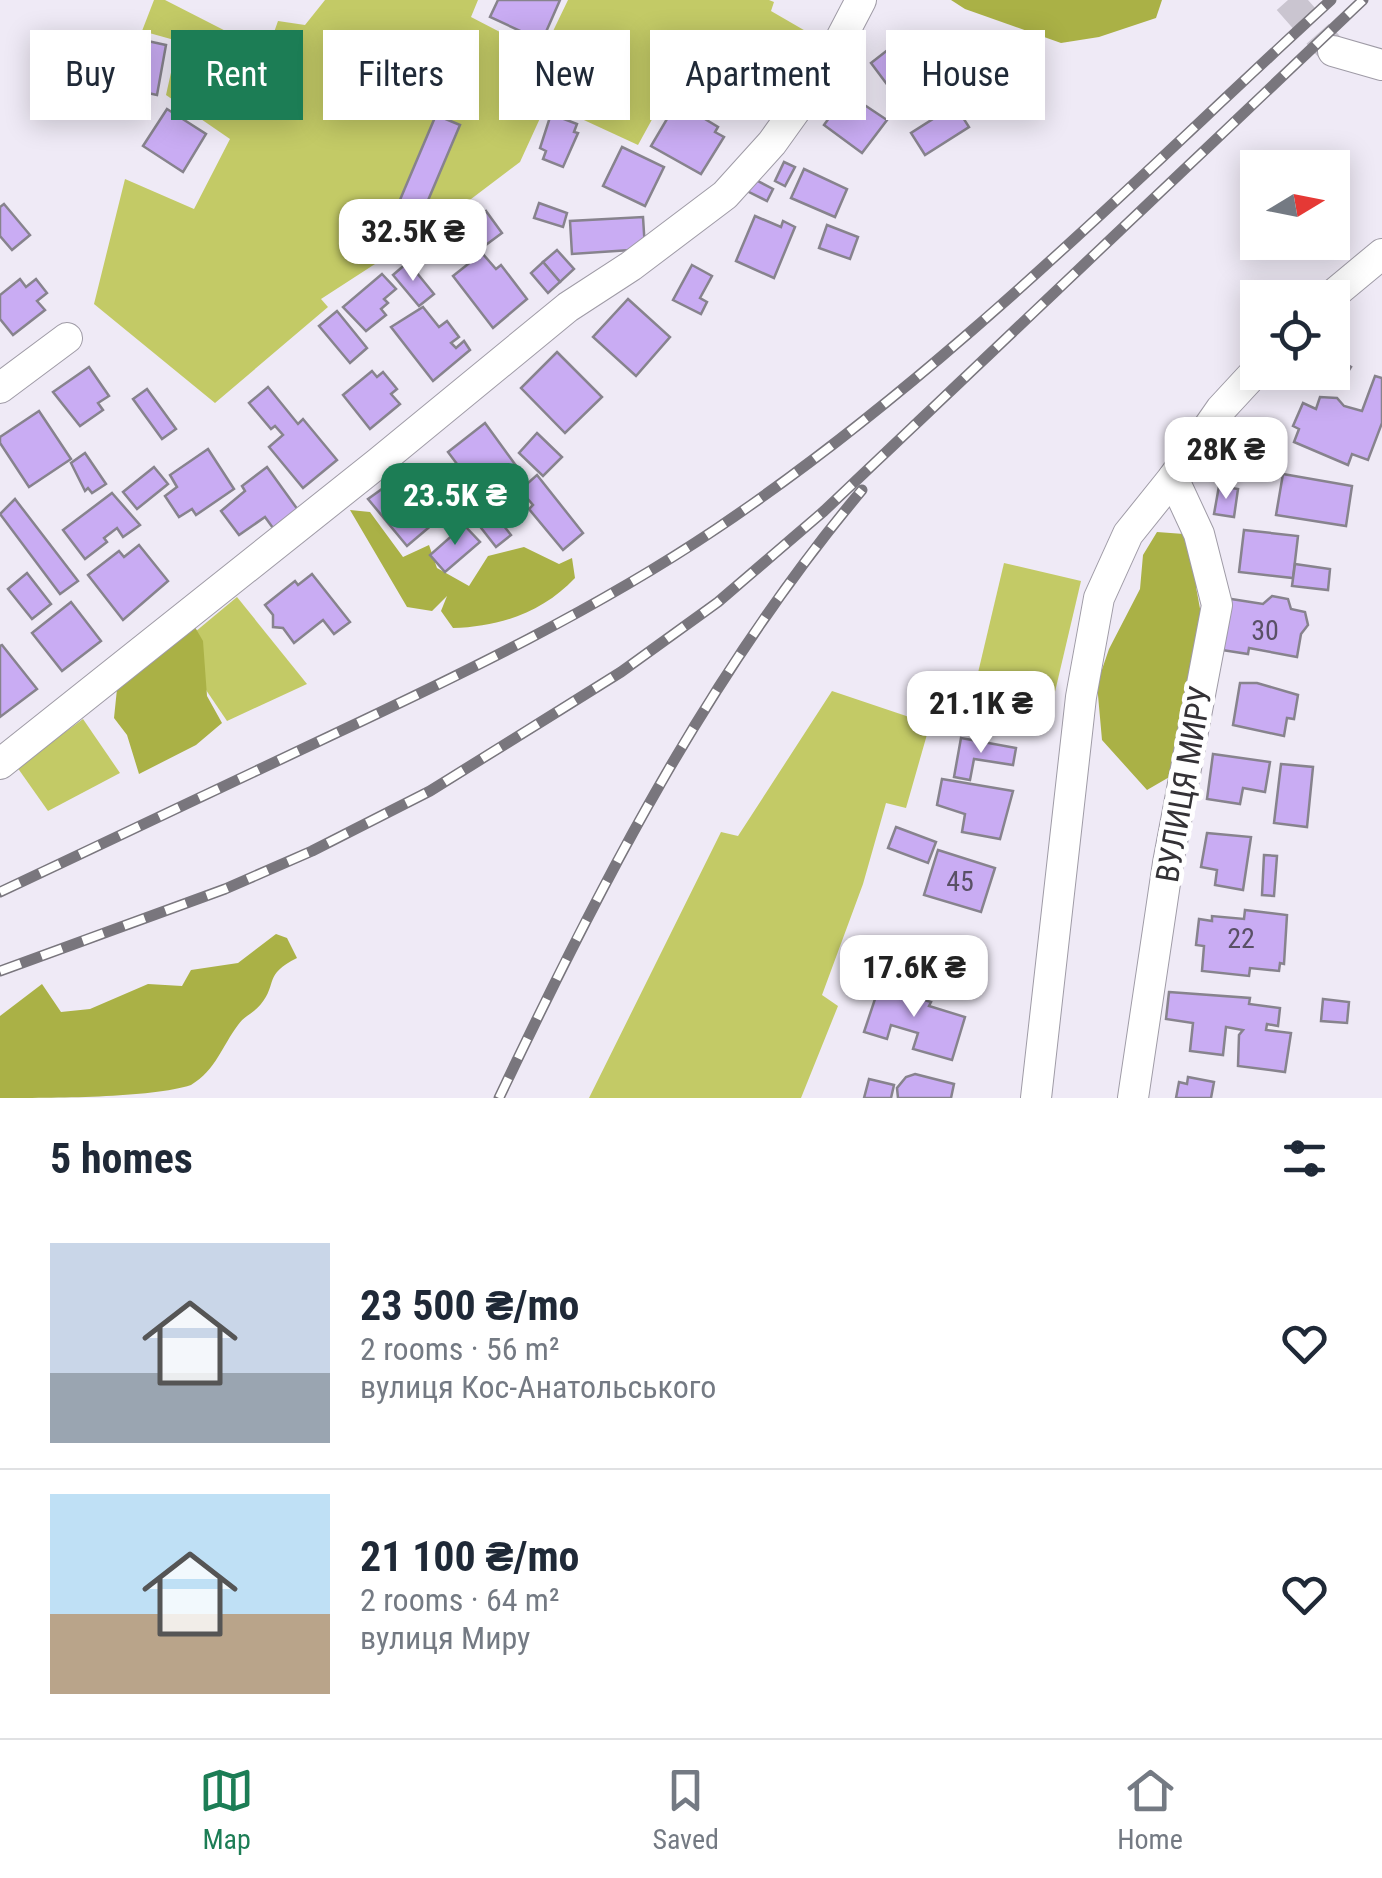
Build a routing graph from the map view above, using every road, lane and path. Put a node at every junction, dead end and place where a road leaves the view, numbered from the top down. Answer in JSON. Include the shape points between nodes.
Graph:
{"nodes":[{"id":1,"x":862,"y":0,"type":"edge"},
{"id":2,"x":1333,"y":50,"type":"tunnel mouth"},
{"id":3,"x":1382,"y":65,"type":"edge"},
{"id":4,"x":1382,"y":254,"type":"edge"},
{"id":5,"x":1350,"y":281,"type":"edge"},
{"id":6,"x":68,"y":338,"type":"dead end"},
{"id":7,"x":0,"y":388,"type":"edge"},
{"id":8,"x":1240,"y":388,"type":"edge"},
{"id":9,"x":1173,"y":478,"type":"junction"},
{"id":10,"x":0,"y":764,"type":"edge"},
{"id":11,"x":1036,"y":1098,"type":"edge"},
{"id":12,"x":1133,"y":1098,"type":"edge"}],
"edges":[{"from":1,"to":10,"type":"street","via":[[825,69],[725,194],[568,307]]},
{"from":2,"to":3,"type":"street"},
{"from":4,"to":5,"type":"street"},
{"from":6,"to":7,"type":"street"},
{"from":8,"to":9,"type":"street"},
{"from":9,"to":11,"type":"street","via":[[1128,534],[1099,598]]},
{"from":9,"to":12,"type":"street","name":"ВУЛИЦЯ МИРУ","via":[[1199,534],[1218,605],[1168,864]]}]}
